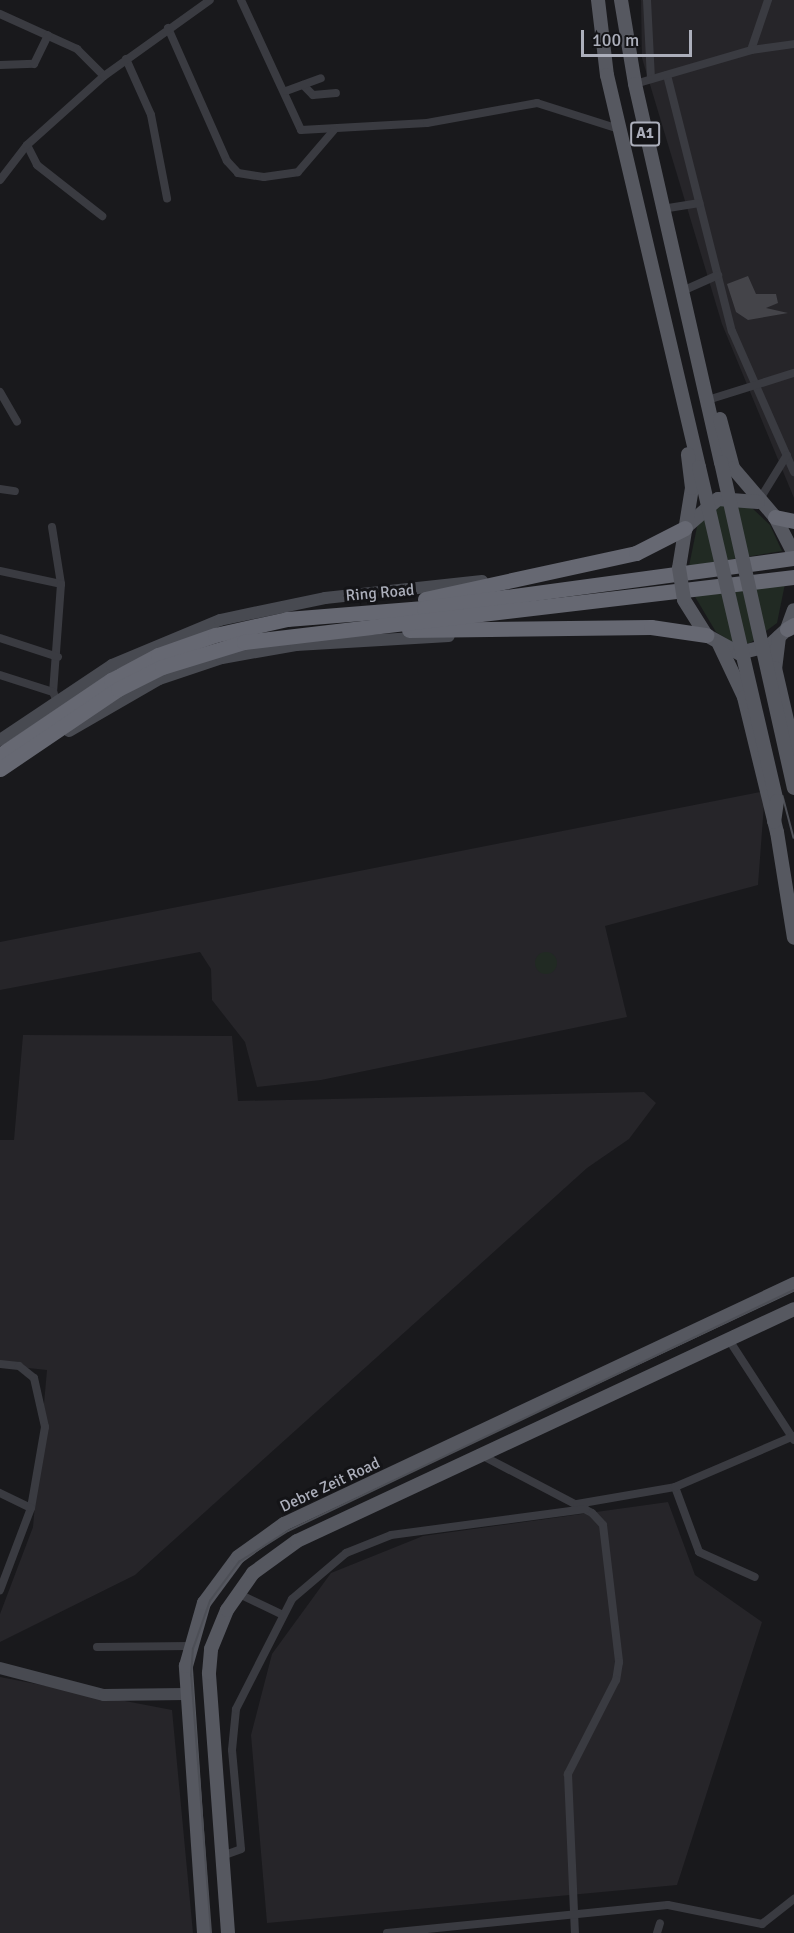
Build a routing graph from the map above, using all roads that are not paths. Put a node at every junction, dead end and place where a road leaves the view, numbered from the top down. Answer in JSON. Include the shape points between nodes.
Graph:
{"nodes":[{"id":1,"x":210,"y":0,"type":"edge"},
{"id":2,"x":241,"y":0,"type":"edge"},
{"id":3,"x":598,"y":0,"type":"edge"},
{"id":4,"x":621,"y":0,"type":"edge"},
{"id":5,"x":647,"y":0,"type":"edge"},
{"id":6,"x":768,"y":0,"type":"edge"},
{"id":7,"x":0,"y":14,"type":"edge"},
{"id":8,"x":168,"y":28,"type":"junction"},
{"id":9,"x":48,"y":35,"type":"junction"},
{"id":10,"x":794,"y":44,"type":"edge"},
{"id":11,"x":751,"y":50,"type":"junction"},
{"id":12,"x":126,"y":59,"type":"junction"},
{"id":13,"x":0,"y":65,"type":"edge"},
{"id":14,"x":667,"y":75,"type":"junction"},
{"id":15,"x":104,"y":76,"type":"junction"},
{"id":16,"x":321,"y":78,"type":"dead end"},
{"id":17,"x":651,"y":79,"type":"junction"},
{"id":18,"x":635,"y":84,"type":"junction"},
{"id":19,"x":303,"y":85,"type":"junction"},
{"id":20,"x":286,"y":92,"type":"junction"},
{"id":21,"x":336,"y":93,"type":"dead end"},
{"id":22,"x":619,"y":129,"type":"junction"},
{"id":23,"x":334,"y":130,"type":"junction"},
{"id":24,"x":27,"y":145,"type":"junction"},
{"id":25,"x":0,"y":180,"type":"edge"},
{"id":26,"x":167,"y":198,"type":"dead end"},
{"id":27,"x":700,"y":203,"type":"junction"},
{"id":28,"x":662,"y":209,"type":"junction"},
{"id":29,"x":102,"y":216,"type":"dead end"},
{"id":30,"x":652,"y":264,"type":"junction"},
{"id":31,"x":679,"y":266,"type":"junction"},
{"id":32,"x":718,"y":275,"type":"junction"},
{"id":33,"x":689,"y":288,"type":"junction"},
{"id":34,"x":794,"y":373,"type":"edge"},
{"id":35,"x":755,"y":383,"type":"junction"},
{"id":36,"x":0,"y":392,"type":"edge"},
{"id":37,"x":714,"y":398,"type":"junction"},
{"id":38,"x":17,"y":422,"type":"dead end"},
{"id":39,"x":788,"y":455,"type":"junction"},
{"id":40,"x":794,"y":472,"type":"edge"},
{"id":41,"x":0,"y":489,"type":"edge"},
{"id":42,"x":15,"y":491,"type":"dead end"},
{"id":43,"x":758,"y":502,"type":"junction"},
{"id":44,"x":775,"y":518,"type":"junction"},
{"id":45,"x":794,"y":522,"type":"edge"},
{"id":46,"x":52,"y":527,"type":"dead end"},
{"id":47,"x":685,"y":528,"type":"junction"},
{"id":48,"x":794,"y":555,"type":"edge"},
{"id":49,"x":0,"y":571,"type":"edge"},
{"id":50,"x":794,"y":577,"type":"edge"},
{"id":51,"x":504,"y":579,"type":"junction"},
{"id":52,"x":61,"y":584,"type":"junction"},
{"id":53,"x":794,"y":610,"type":"edge"},
{"id":54,"x":363,"y":613,"type":"junction"},
{"id":55,"x":787,"y":630,"type":"edge"},
{"id":56,"x":325,"y":631,"type":"junction"},
{"id":57,"x":485,"y":633,"type":"junction"},
{"id":58,"x":0,"y":638,"type":"edge"},
{"id":59,"x":712,"y":640,"type":"junction"},
{"id":60,"x":58,"y":657,"type":"junction"},
{"id":61,"x":0,"y":676,"type":"edge"},
{"id":62,"x":55,"y":697,"type":"junction"},
{"id":63,"x":0,"y":741,"type":"edge"},
{"id":64,"x":794,"y":750,"type":"edge"},
{"id":65,"x":0,"y":756,"type":"edge"},
{"id":66,"x":0,"y":769,"type":"edge"},
{"id":67,"x":0,"y":776,"type":"edge"},
{"id":68,"x":794,"y":788,"type":"edge"},
{"id":69,"x":774,"y":822,"type":"junction"},
{"id":70,"x":794,"y":938,"type":"edge"},
{"id":71,"x":794,"y":1284,"type":"edge"},
{"id":72,"x":794,"y":1309,"type":"edge"},
{"id":73,"x":729,"y":1340,"type":"junction"},
{"id":74,"x":0,"y":1364,"type":"edge"},
{"id":75,"x":793,"y":1438,"type":"edge"},
{"id":76,"x":483,"y":1456,"type":"junction"},
{"id":77,"x":675,"y":1487,"type":"junction"},
{"id":78,"x":0,"y":1493,"type":"edge"},
{"id":79,"x":580,"y":1506,"type":"junction"},
{"id":80,"x":31,"y":1508,"type":"junction"},
{"id":81,"x":755,"y":1577,"type":"dead end"},
{"id":82,"x":2,"y":1579,"type":"edge"},
{"id":83,"x":0,"y":1590,"type":"edge"},
{"id":84,"x":237,"y":1593,"type":"junction"},
{"id":85,"x":281,"y":1614,"type":"junction"},
{"id":86,"x":189,"y":1646,"type":"junction"},
{"id":87,"x":98,"y":1647,"type":"dead end"},
{"id":88,"x":0,"y":1668,"type":"edge"},
{"id":89,"x":185,"y":1694,"type":"junction"},
{"id":90,"x":222,"y":1856,"type":"junction"},
{"id":91,"x":794,"y":1899,"type":"edge"},
{"id":92,"x":576,"y":1916,"type":"junction"},
{"id":93,"x":660,"y":1923,"type":"dead end"},
{"id":94,"x":762,"y":1929,"type":"edge"},
{"id":95,"x":204,"y":1933,"type":"edge"},
{"id":96,"x":228,"y":1933,"type":"edge"},
{"id":97,"x":387,"y":1933,"type":"edge"},
{"id":98,"x":575,"y":1933,"type":"edge"},
{"id":99,"x":657,"y":1933,"type":"edge"}],
"edges":[{"from":1,"to":8,"type":"street"},
{"from":2,"to":20,"type":"street"},
{"from":3,"to":22,"type":"main road","number":"A1"},
{"from":4,"to":18,"type":"main road","number":"A1"},
{"from":5,"to":17,"type":"street"},
{"from":6,"to":11,"type":"street"},
{"from":7,"to":9,"type":"street"},
{"from":8,"to":12,"type":"street"},
{"from":8,"to":23,"type":"street","via":[[228,161],[238,173],[264,177],[298,172],[316,157]]},
{"from":9,"to":13,"type":"street","via":[[34,64]]},
{"from":9,"to":15,"type":"street","via":[[81,52]]},
{"from":10,"to":11,"type":"street"},
{"from":11,"to":14,"type":"street"},
{"from":12,"to":15,"type":"street"},
{"from":12,"to":26,"type":"street","via":[[152,115]]},
{"from":14,"to":17,"type":"street"},
{"from":14,"to":27,"type":"street"},
{"from":15,"to":24,"type":"street"},
{"from":16,"to":19,"type":"street"},
{"from":17,"to":18,"type":"street"},
{"from":18,"to":28,"type":"main road","number":"A1"},
{"from":19,"to":20,"type":"street"},
{"from":19,"to":21,"type":"street","via":[[313,95]]},
{"from":20,"to":23,"type":"street","via":[[299,128]]},
{"from":22,"to":23,"type":"street","via":[[552,106],[521,103],[447,121]]},
{"from":22,"to":30,"type":"main road","number":"A1"},
{"from":24,"to":25,"type":"street"},
{"from":24,"to":29,"type":"street","via":[[37,165]]},
{"from":27,"to":28,"type":"street"},
{"from":27,"to":32,"type":"street"},
{"from":28,"to":31,"type":"main road","number":"A1"},
{"from":30,"to":47,"type":"main road","number":"A1","via":[[650,282],[690,468]]},
{"from":30,"to":69,"type":"main road","bridge":true,"via":[[777,801]]},
{"from":31,"to":33,"type":"main road","number":"A1"},
{"from":31,"to":68,"type":"main road","bridge":true},
{"from":32,"to":33,"type":"street"},
{"from":32,"to":35,"type":"street","via":[[732,331]]},
{"from":33,"to":37,"type":"main road","number":"A1"},
{"from":34,"to":35,"type":"street"},
{"from":35,"to":37,"type":"street"},
{"from":35,"to":39,"type":"street"},
{"from":36,"to":38,"type":"street"},
{"from":37,"to":43,"type":"main road","number":"A1","via":[[733,468]]},
{"from":39,"to":40,"type":"street"},
{"from":39,"to":43,"type":"street"},
{"from":41,"to":42,"type":"street"},
{"from":43,"to":44,"type":"main road","number":"A1"},
{"from":43,"to":47,"type":"main road","via":[[718,499]]},
{"from":44,"to":45,"type":"highway"},
{"from":44,"to":48,"type":"main road","number":"A1"},
{"from":46,"to":52,"type":"street"},
{"from":47,"to":51,"type":"highway","via":[[636,553]]},
{"from":47,"to":59,"type":"main road","number":"A1","bridge":true,"via":[[679,568],[684,600]]},
{"from":48,"to":54,"type":"highway","name":"Ring Road"},
{"from":49,"to":52,"type":"street"},
{"from":50,"to":56,"type":"highway","name":"Ring Road"},
{"from":51,"to":54,"type":"highway"},
{"from":51,"to":62,"type":"street","via":[[325,598],[220,620],[112,664]]},
{"from":52,"to":60,"type":"street"},
{"from":53,"to":55,"type":"main road"},
{"from":54,"to":65,"type":"highway","name":"Ring Road","via":[[263,623],[158,655],[111,680]]},
{"from":55,"to":59,"type":"main road","via":[[753,652]]},
{"from":55,"to":64,"type":"main road","via":[[775,668]]},
{"from":56,"to":57,"type":"highway"},
{"from":56,"to":66,"type":"highway","name":"Ring Road","via":[[244,642],[162,667],[118,689]]},
{"from":57,"to":59,"type":"highway","via":[[651,627]]},
{"from":57,"to":67,"type":"street","via":[[275,647],[186,668],[124,696]]},
{"from":58,"to":60,"type":"street"},
{"from":59,"to":69,"type":"main road","via":[[737,674]]},
{"from":60,"to":62,"type":"street"},
{"from":61,"to":62,"type":"street"},
{"from":62,"to":63,"type":"street"},
{"from":69,"to":70,"type":"main road"},
{"from":71,"to":86,"type":"main road","name":"Debre Zeit Road","via":[[284,1524],[226,1570],[204,1603]]},
{"from":72,"to":73,"type":"main road"},
{"from":73,"to":75,"type":"street"},
{"from":73,"to":76,"type":"main road"},
{"from":74,"to":80,"type":"street","via":[[24,1369],[41,1396],[45,1427]]},
{"from":75,"to":77,"type":"street"},
{"from":76,"to":79,"type":"street"},
{"from":76,"to":84,"type":"main road","via":[[297,1541],[267,1561]]},
{"from":77,"to":79,"type":"street"},
{"from":77,"to":81,"type":"street","via":[[699,1552]]},
{"from":78,"to":80,"type":"street"},
{"from":79,"to":85,"type":"street","via":[[381,1538],[341,1556]]},
{"from":79,"to":92,"type":"street","via":[[603,1525],[619,1662],[616,1680],[568,1774]]},
{"from":80,"to":82,"type":"street"},
{"from":82,"to":83,"type":"street"},
{"from":84,"to":85,"type":"street"},
{"from":84,"to":90,"type":"main road","via":[[214,1640],[209,1673]]},
{"from":85,"to":90,"type":"street","via":[[236,1709],[232,1750],[241,1849]]},
{"from":86,"to":87,"type":"street"},
{"from":86,"to":89,"type":"main road","name":"Debre Zeit Road"},
{"from":88,"to":89,"type":"street","via":[[104,1695]]},
{"from":89,"to":95,"type":"main road","name":"Debre Zeit Road"},
{"from":90,"to":96,"type":"main road"},
{"from":91,"to":94,"type":"street"},
{"from":92,"to":94,"type":"street","via":[[668,1905]]},
{"from":92,"to":97,"type":"street"},
{"from":92,"to":98,"type":"street"},
{"from":93,"to":99,"type":"street"}]}
